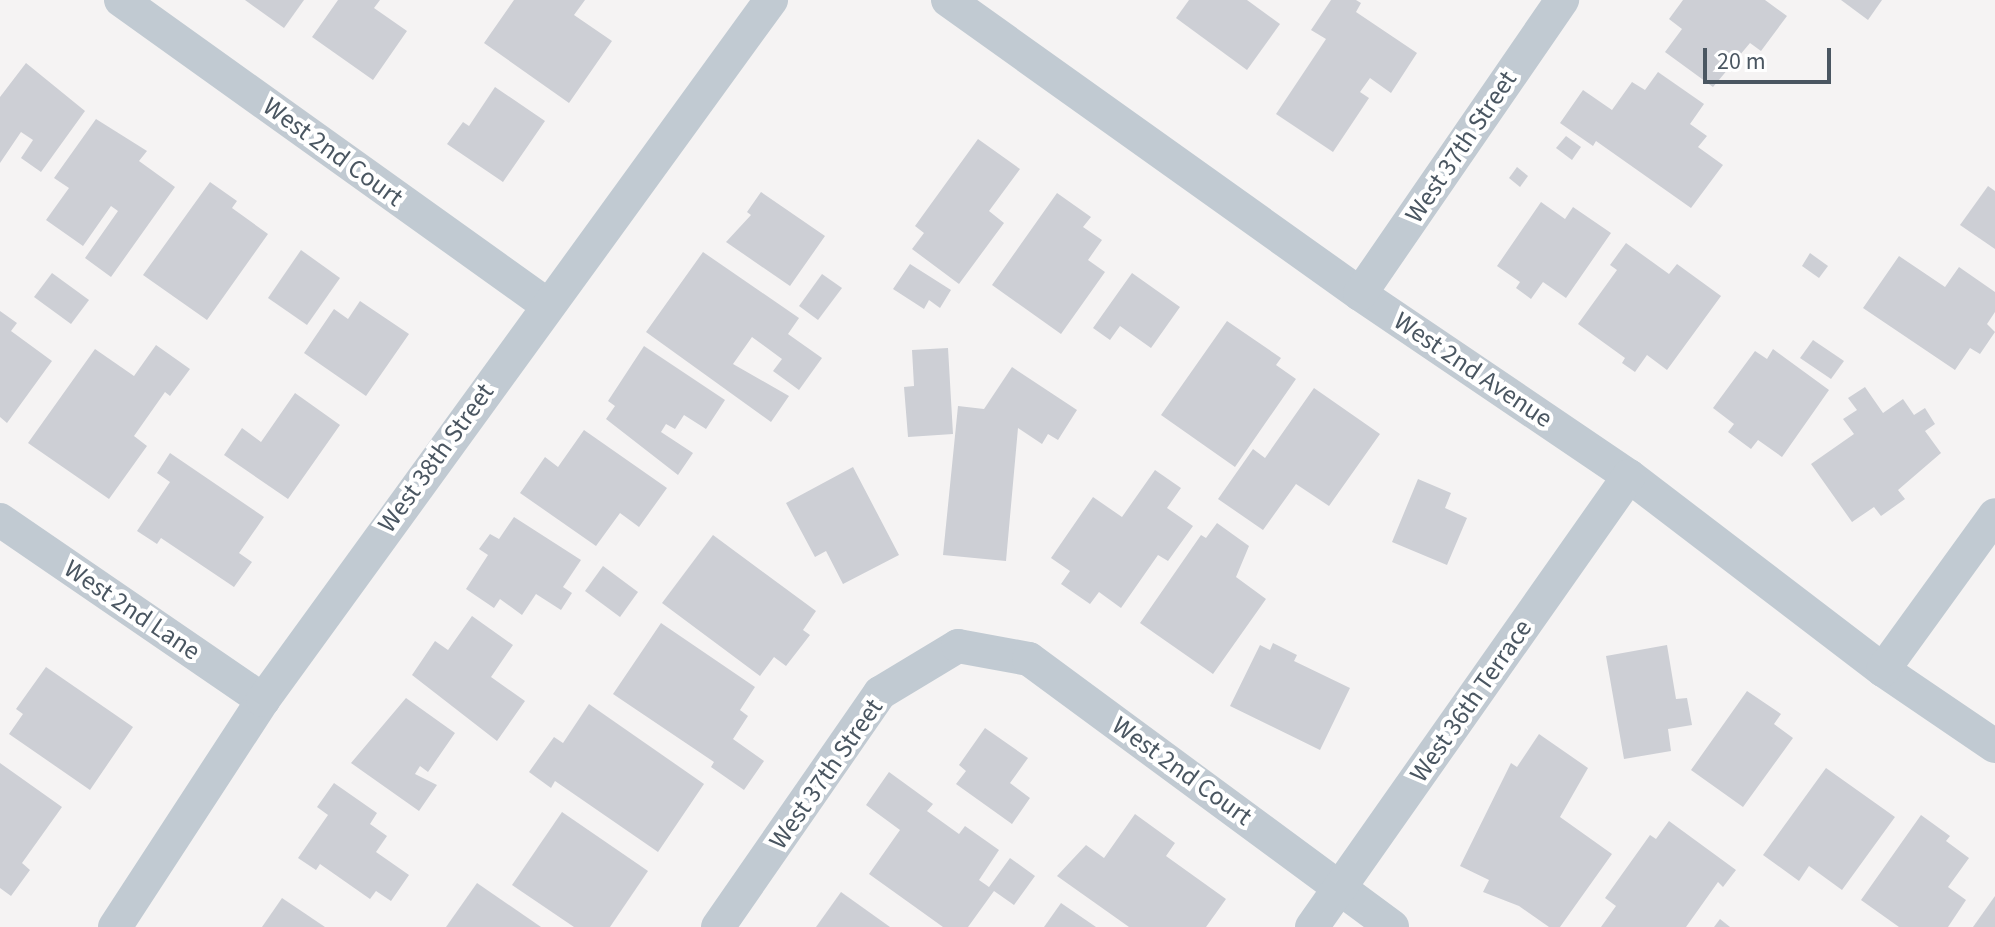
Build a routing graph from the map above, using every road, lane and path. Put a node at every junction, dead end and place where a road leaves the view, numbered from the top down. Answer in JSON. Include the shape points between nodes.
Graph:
{"nodes":[{"id":1,"x":121,"y":0,"type":"edge"},
{"id":2,"x":771,"y":0,"type":"edge"},
{"id":3,"x":948,"y":0,"type":"edge"},
{"id":4,"x":1562,"y":0,"type":"edge"},
{"id":5,"x":1360,"y":294,"type":"junction"},
{"id":6,"x":546,"y":304,"type":"junction"},
{"id":7,"x":1629,"y":476,"type":"junction"},
{"id":8,"x":1995,"y":515,"type":"edge"},
{"id":9,"x":0,"y":520,"type":"edge"},
{"id":10,"x":958,"y":646,"type":"joint"},
{"id":11,"x":1883,"y":670,"type":"junction"},
{"id":12,"x":263,"y":700,"type":"junction"},
{"id":13,"x":1995,"y":746,"type":"edge"},
{"id":14,"x":1340,"y":887,"type":"junction"},
{"id":15,"x":115,"y":927,"type":"edge"},
{"id":16,"x":718,"y":927,"type":"edge"},
{"id":17,"x":1312,"y":927,"type":"edge"},
{"id":18,"x":1392,"y":927,"type":"edge"}],
"edges":[{"from":1,"to":6,"type":"street","name":"West 2nd Court"},
{"from":2,"to":6,"type":"street","name":"West 38th Street"},
{"from":3,"to":5,"type":"street","name":"West 2nd Avenue"},
{"from":4,"to":5,"type":"street","name":"West 37th Street"},
{"from":5,"to":7,"type":"street","name":"West 2nd Avenue"},
{"from":6,"to":12,"type":"street","name":"West 38th Street"},
{"from":7,"to":11,"type":"street","name":"West 2nd Avenue"},
{"from":7,"to":14,"type":"street","name":"West 36th Terrace"},
{"from":8,"to":11,"type":"street"},
{"from":9,"to":12,"type":"street","name":"West 2nd Lane"},
{"from":10,"to":14,"type":"street","name":"West 2nd Court","via":[[1029,659]]},
{"from":10,"to":16,"type":"street","name":"West 37th Street","via":[[880,693]]},
{"from":11,"to":13,"type":"street","name":"West 2nd Avenue"},
{"from":12,"to":15,"type":"street","name":"West 38th Street"},
{"from":14,"to":17,"type":"street","name":"West 36th Terrace"},
{"from":14,"to":18,"type":"street","name":"West 2nd Court"}]}
